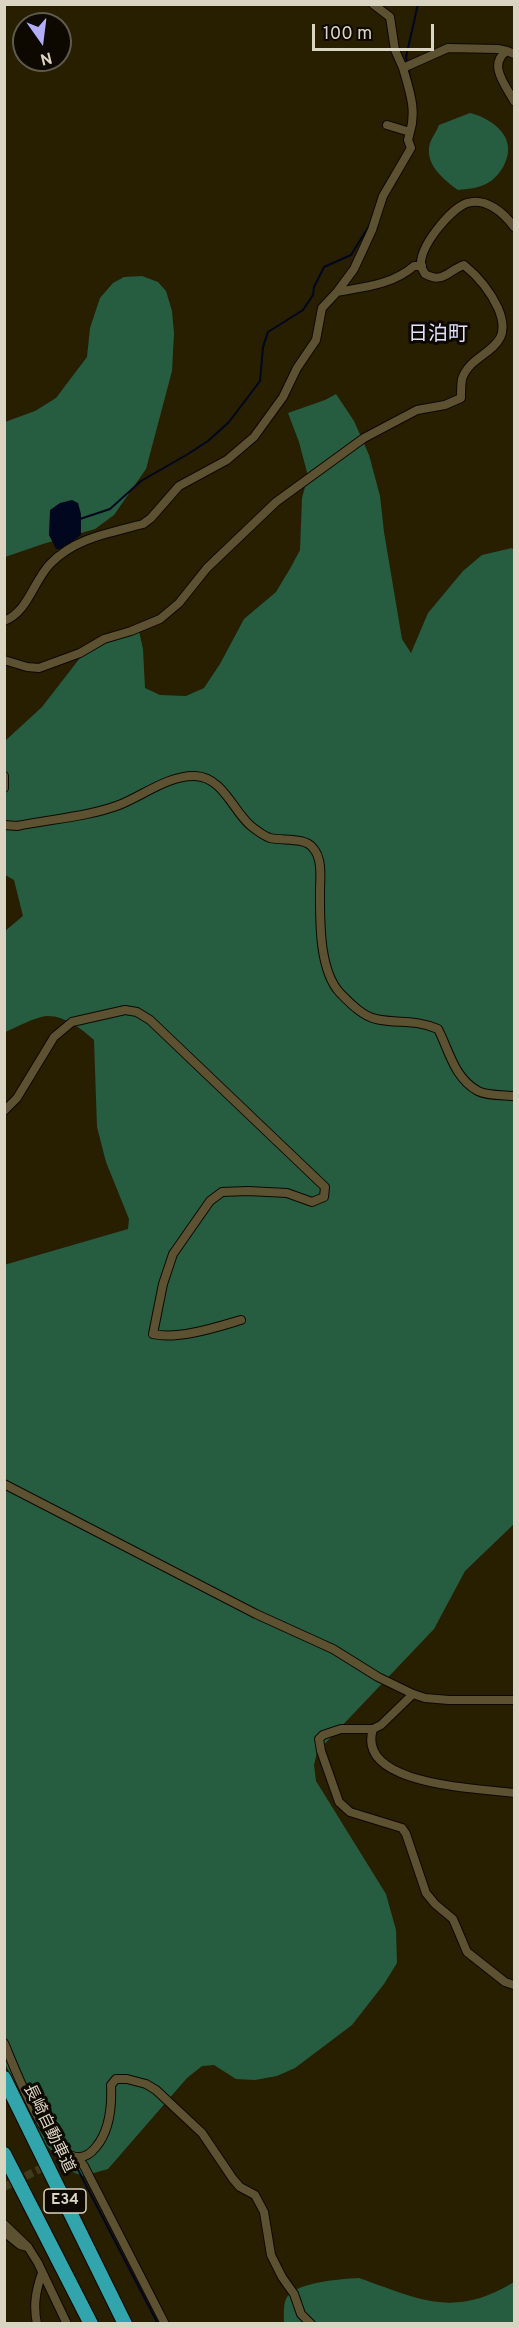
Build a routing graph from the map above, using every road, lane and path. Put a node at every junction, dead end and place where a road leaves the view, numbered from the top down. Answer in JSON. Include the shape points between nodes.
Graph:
{"nodes":[{"id":1,"x":373,"y":4,"type":"edge"},
{"id":2,"x":511,"y":52,"type":"edge"},
{"id":3,"x":406,"y":67,"type":"junction"},
{"id":4,"x":514,"y":101,"type":"edge"},
{"id":5,"x":387,"y":125,"type":"dead end"},
{"id":6,"x":410,"y":140,"type":"junction"},
{"id":7,"x":514,"y":227,"type":"edge"},
{"id":8,"x":422,"y":266,"type":"junction"},
{"id":9,"x":337,"y":292,"type":"junction"},
{"id":10,"x":4,"y":621,"type":"edge"},
{"id":11,"x":4,"y":660,"type":"edge"},
{"id":12,"x":4,"y":776,"type":"edge"},
{"id":13,"x":4,"y":788,"type":"edge"},
{"id":14,"x":4,"y":825,"type":"edge"},
{"id":15,"x":514,"y":1096,"type":"edge"},
{"id":16,"x":4,"y":1111,"type":"edge"},
{"id":17,"x":242,"y":1320,"type":"dead end"},
{"id":18,"x":4,"y":1484,"type":"edge"},
{"id":19,"x":414,"y":1694,"type":"junction"},
{"id":20,"x":514,"y":1700,"type":"edge"},
{"id":21,"x":373,"y":1729,"type":"junction"},
{"id":22,"x":514,"y":1793,"type":"edge"},
{"id":23,"x":514,"y":1985,"type":"edge"},
{"id":24,"x":4,"y":2043,"type":"edge"},
{"id":25,"x":4,"y":2078,"type":"edge"},
{"id":26,"x":4,"y":2154,"type":"edge"},
{"id":27,"x":77,"y":2157,"type":"junction"},
{"id":28,"x":4,"y":2224,"type":"edge"},
{"id":29,"x":4,"y":2232,"type":"edge"},
{"id":30,"x":28,"y":2247,"type":"junction"},
{"id":31,"x":42,"y":2272,"type":"junction"},
{"id":32,"x":37,"y":2324,"type":"edge"},
{"id":33,"x":67,"y":2324,"type":"edge"},
{"id":34,"x":91,"y":2324,"type":"edge"},
{"id":35,"x":125,"y":2324,"type":"edge"},
{"id":36,"x":165,"y":2324,"type":"edge"},
{"id":37,"x":311,"y":2324,"type":"edge"}],
"edges":[{"from":1,"to":3,"type":"street","via":[[390,17],[395,50]]},
{"from":2,"to":3,"type":"street","via":[[448,48]]},
{"from":2,"to":4,"type":"street","via":[[500,55],[497,64]]},
{"from":3,"to":6,"type":"street","via":[[413,102]]},
{"from":5,"to":6,"type":"street"},
{"from":6,"to":9,"type":"street","via":[[354,269]]},
{"from":7,"to":8,"type":"street","via":[[491,206],[467,203],[430,240]]},
{"from":8,"to":9,"type":"street","via":[[414,266],[386,282]]},
{"from":8,"to":11,"type":"street","via":[[425,274],[434,279],[464,265],[491,295],[503,321],[502,335],[494,347],[468,368],[462,380],[461,398],[417,410],[364,438],[276,502],[160,619],[39,668]]},
{"from":9,"to":10,"type":"street","via":[[322,308],[316,340],[254,437],[227,460],[178,486],[143,524],[79,542],[62,553],[49,565],[17,615]]},
{"from":12,"to":13,"type":"street"},
{"from":14,"to":15,"type":"street","via":[[92,813],[121,804],[157,785],[194,776],[208,779],[250,826],[268,838],[306,842],[313,848],[320,872],[326,969],[338,991],[374,1019],[423,1022],[438,1029],[454,1066],[478,1092]]},
{"from":16,"to":17,"type":"street","via":[[17,1098],[54,1037],[72,1022],[125,1010],[150,1020],[325,1187],[324,1197],[312,1202],[287,1193],[222,1192],[199,1214],[173,1254],[153,1334],[211,1329]]},
{"from":18,"to":19,"type":"street","via":[[256,1614],[333,1649]]},
{"from":19,"to":20,"type":"street","via":[[449,1700]]},
{"from":19,"to":21,"type":"street"},
{"from":21,"to":22,"type":"street","via":[[371,1748],[378,1759],[414,1779]]},
{"from":21,"to":23,"type":"street","via":[[341,1730],[319,1739],[339,1802],[350,1812],[402,1827],[426,1893],[453,1919],[467,1952]]},
{"from":24,"to":27,"type":"street","via":[[41,2125],[68,2155]]},
{"from":25,"to":35,"type":"highway","name":"長崎自動車道","number":"E34"},
{"from":26,"to":34,"type":"highway","number":"E34"},
{"from":27,"to":36,"type":"street"},
{"from":27,"to":37,"type":"street","via":[[95,2149],[102,2138],[110,2118],[111,2085],[116,2079],[136,2081],[156,2090],[202,2133],[240,2187],[255,2195],[264,2212],[271,2254],[301,2314]]},
{"from":28,"to":30,"type":"street"},
{"from":29,"to":30,"type":"street","via":[[20,2246]]},
{"from":30,"to":31,"type":"street"},
{"from":31,"to":32,"type":"street","via":[[35,2292]]},
{"from":31,"to":33,"type":"street"}]}
